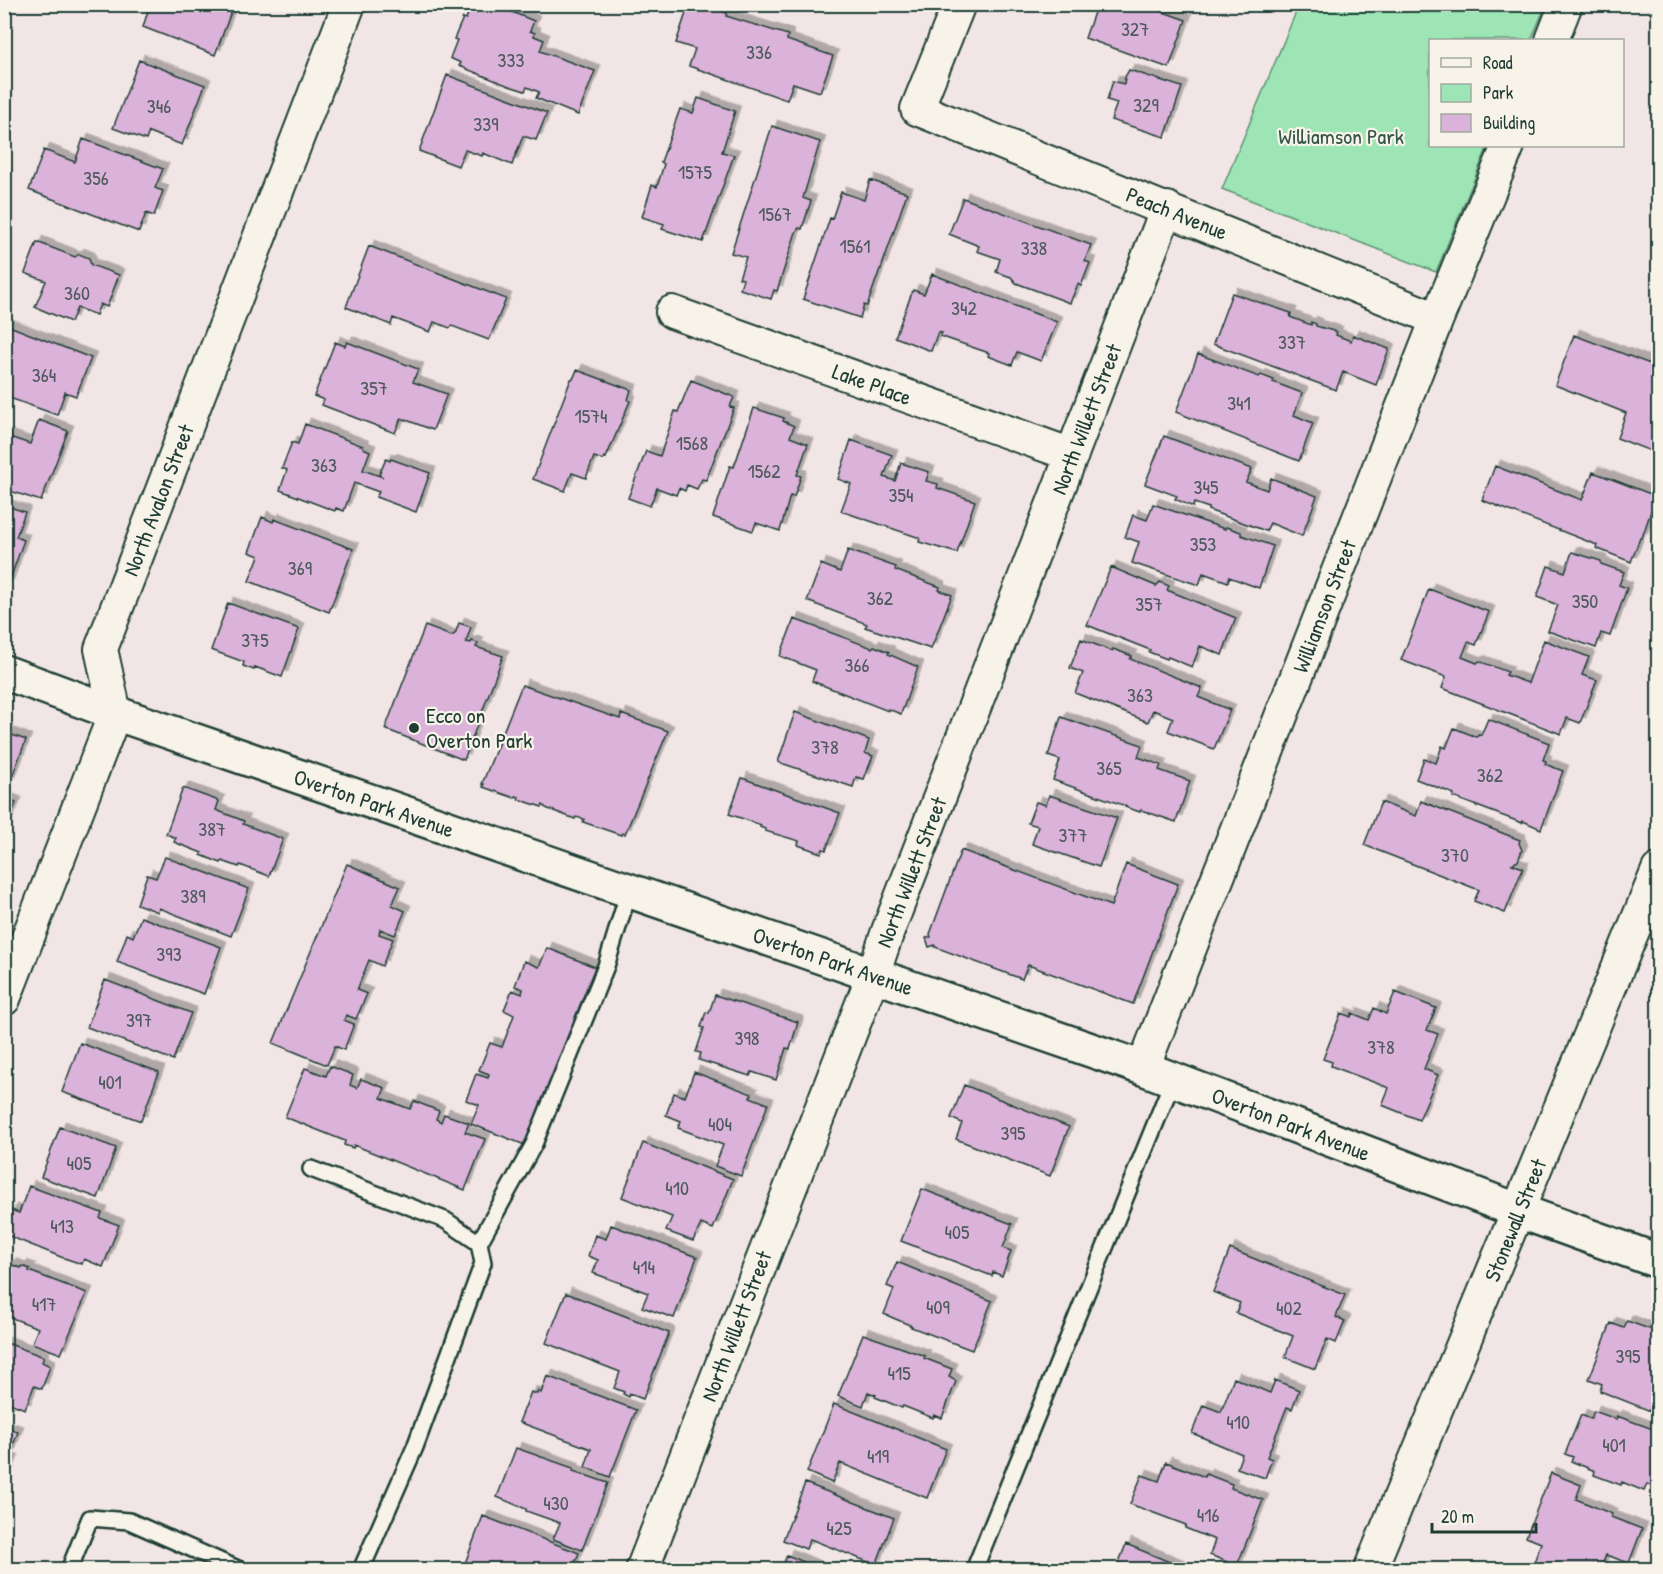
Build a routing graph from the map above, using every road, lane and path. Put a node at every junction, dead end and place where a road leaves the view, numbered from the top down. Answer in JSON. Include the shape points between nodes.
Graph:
{"nodes":[{"id":1,"x":349,"y":4,"type":"edge"},
{"id":2,"x":959,"y":4,"type":"edge"},
{"id":3,"x":1566,"y":4,"type":"edge"},
{"id":4,"x":1552,"y":39,"type":"edge"},
{"id":5,"x":1508,"y":147,"type":"edge"},
{"id":6,"x":1167,"y":208,"type":"junction"},
{"id":7,"x":672,"y":312,"type":"dead end"},
{"id":8,"x":1437,"y":319,"type":"junction"},
{"id":9,"x":1072,"y":455,"type":"junction"},
{"id":10,"x":4,"y":672,"type":"edge"},
{"id":11,"x":116,"y":713,"type":"junction"},
{"id":12,"x":1659,"y":870,"type":"edge"},
{"id":13,"x":629,"y":891,"type":"junction"},
{"id":14,"x":873,"y":975,"type":"junction"},
{"id":15,"x":4,"y":999,"type":"edge"},
{"id":16,"x":1143,"y":1068,"type":"junction"},
{"id":17,"x":1173,"y":1080,"type":"junction"},
{"id":18,"x":311,"y":1169,"type":"dead end"},
{"id":19,"x":1519,"y":1211,"type":"junction"},
{"id":20,"x":479,"y":1243,"type":"junction"},
{"id":21,"x":1659,"y":1261,"type":"edge"},
{"id":22,"x":69,"y":1569,"type":"edge"},
{"id":23,"x":240,"y":1569,"type":"edge"},
{"id":24,"x":361,"y":1569,"type":"edge"},
{"id":25,"x":642,"y":1569,"type":"edge"},
{"id":26,"x":974,"y":1569,"type":"edge"},
{"id":27,"x":1370,"y":1569,"type":"edge"}],
"edges":[{"from":1,"to":11,"type":"street","name":"North Avalon Street","via":[[101,650]]},
{"from":2,"to":6,"type":"street","name":"Peach Avenue","via":[[917,109]]},
{"from":3,"to":4,"type":"street"},
{"from":5,"to":8,"type":"street","name":"Williamson Street"},
{"from":6,"to":8,"type":"street","name":"Peach Avenue"},
{"from":6,"to":9,"type":"street","name":"North Willett Street"},
{"from":7,"to":9,"type":"street","name":"Lake Place"},
{"from":8,"to":16,"type":"street","name":"Williamson Street"},
{"from":9,"to":14,"type":"street","name":"North Willett Street"},
{"from":10,"to":11,"type":"street","name":"Overton Park Avenue"},
{"from":11,"to":13,"type":"street","name":"Overton Park Avenue"},
{"from":11,"to":15,"type":"street"},
{"from":12,"to":19,"type":"street","name":"Stonewall Street"},
{"from":13,"to":14,"type":"street","name":"Overton Park Avenue"},
{"from":13,"to":20,"type":"lane","via":[[606,966],[534,1144]]},
{"from":14,"to":16,"type":"street","name":"Overton Park Avenue"},
{"from":14,"to":25,"type":"street","name":"North Willett Street"},
{"from":16,"to":17,"type":"street","name":"Overton Park Avenue"},
{"from":17,"to":19,"type":"street","name":"Overton Park Avenue"},
{"from":17,"to":26,"type":"lane"},
{"from":18,"to":20,"type":"lane","via":[[445,1220]]},
{"from":19,"to":21,"type":"street","name":"Overton Park Avenue"},
{"from":19,"to":27,"type":"street","name":"Stonewall Street"},
{"from":20,"to":24,"type":"lane","via":[[483,1263],[415,1447]]},
{"from":22,"to":23,"type":"lane","via":[[90,1518],[129,1521]]}]}
